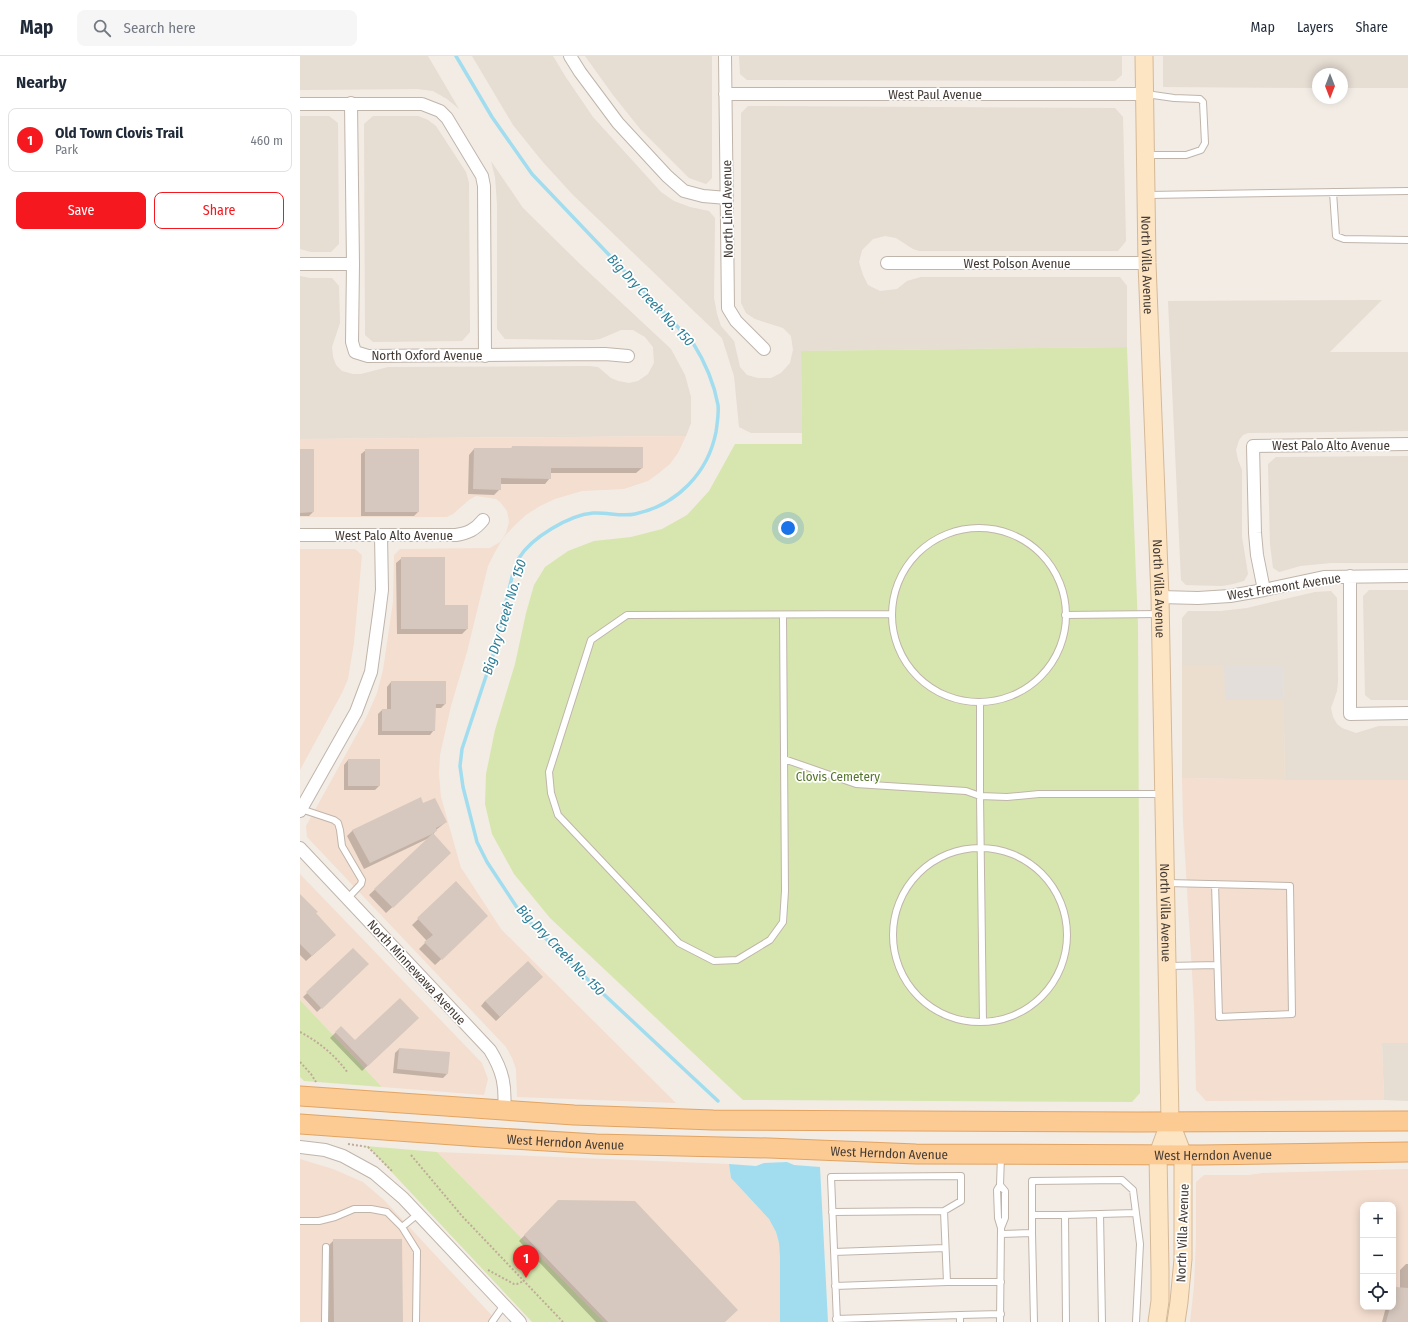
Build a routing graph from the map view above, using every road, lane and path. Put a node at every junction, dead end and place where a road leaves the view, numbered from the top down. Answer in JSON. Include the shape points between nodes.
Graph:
{"nodes":[{"id":1,"x":570,"y":56,"type":"edge"},
{"id":2,"x":725,"y":56,"type":"edge"},
{"id":3,"x":1144,"y":56,"type":"edge"},
{"id":4,"x":725,"y":94,"type":"junction"},
{"id":5,"x":1145,"y":94,"type":"junction"},
{"id":6,"x":351,"y":103,"type":"junction"},
{"id":7,"x":300,"y":104,"type":"edge"},
{"id":8,"x":1146,"y":155,"type":"junction"},
{"id":9,"x":1408,"y":191,"type":"edge"},
{"id":10,"x":1333,"y":192,"type":"junction"},
{"id":11,"x":1146,"y":195,"type":"junction"},
{"id":12,"x":727,"y":198,"type":"junction"},
{"id":13,"x":1408,"y":240,"type":"edge"},
{"id":14,"x":887,"y":263,"type":"dead end"},
{"id":15,"x":1147,"y":263,"type":"junction"},
{"id":16,"x":300,"y":264,"type":"edge"},
{"id":17,"x":353,"y":264,"type":"junction"},
{"id":18,"x":764,"y":349,"type":"dead end"},
{"id":19,"x":485,"y":356,"type":"junction"},
{"id":20,"x":628,"y":356,"type":"dead end"},
{"id":21,"x":1408,"y":444,"type":"edge"},
{"id":22,"x":483,"y":520,"type":"dead end"},
{"id":23,"x":300,"y":535,"type":"edge"},
{"id":24,"x":381,"y":535,"type":"junction"},
{"id":25,"x":1350,"y":576,"type":"junction"},
{"id":26,"x":1408,"y":576,"type":"edge"},
{"id":27,"x":1264,"y":590,"type":"junction"},
{"id":28,"x":1160,"y":605,"type":"junction"},
{"id":29,"x":892,"y":614,"type":"junction"},
{"id":30,"x":783,"y":615,"type":"junction"},
{"id":31,"x":1065,"y":615,"type":"junction"},
{"id":32,"x":980,"y":702,"type":"junction"},
{"id":33,"x":1408,"y":713,"type":"edge"},
{"id":34,"x":784,"y":759,"type":"junction"},
{"id":35,"x":1163,"y":794,"type":"junction"},
{"id":36,"x":980,"y":796,"type":"junction"},
{"id":37,"x":301,"y":810,"type":"edge"},
{"id":38,"x":300,"y":848,"type":"edge"},
{"id":39,"x":981,"y":848,"type":"junction"},
{"id":40,"x":1165,"y":883,"type":"junction"},
{"id":41,"x":1215,"y":884,"type":"junction"},
{"id":42,"x":348,"y":898,"type":"junction"},
{"id":43,"x":1217,"y":965,"type":"junction"},
{"id":44,"x":1167,"y":966,"type":"junction"},
{"id":45,"x":983,"y":1022,"type":"junction"},
{"id":46,"x":300,"y":1032,"type":"edge"},
{"id":47,"x":300,"y":1062,"type":"edge"},
{"id":48,"x":348,"y":1073,"type":"dead end"},
{"id":49,"x":316,"y":1086,"type":"dead end"},
{"id":50,"x":300,"y":1096,"type":"edge"},
{"id":51,"x":504,"y":1111,"type":"junction"},
{"id":52,"x":1170,"y":1121,"type":"junction"},
{"id":53,"x":1408,"y":1121,"type":"edge"},
{"id":54,"x":300,"y":1124,"type":"edge"},
{"id":55,"x":300,"y":1147,"type":"edge"},
{"id":56,"x":1408,"y":1152,"type":"edge"},
{"id":57,"x":1158,"y":1154,"type":"junction"},
{"id":58,"x":1183,"y":1154,"type":"junction"},
{"id":59,"x":411,"y":1155,"type":"dead end"},
{"id":60,"x":1001,"y":1155,"type":"junction"},
{"id":61,"x":944,"y":1211,"type":"junction"},
{"id":62,"x":832,"y":1212,"type":"junction"},
{"id":63,"x":1136,"y":1213,"type":"junction"},
{"id":64,"x":418,"y":1214,"type":"junction"},
{"id":65,"x":1100,"y":1214,"type":"junction"},
{"id":66,"x":1032,"y":1215,"type":"junction"},
{"id":67,"x":1065,"y":1215,"type":"junction"},
{"id":68,"x":300,"y":1221,"type":"edge"},
{"id":69,"x":402,"y":1228,"type":"junction"},
{"id":70,"x":1001,"y":1231,"type":"junction"},
{"id":71,"x":1032,"y":1233,"type":"junction"},
{"id":72,"x":326,"y":1247,"type":"dead end"},
{"id":73,"x":945,"y":1248,"type":"junction"},
{"id":74,"x":834,"y":1252,"type":"junction"},
{"id":75,"x":947,"y":1282,"type":"junction"},
{"id":76,"x":1001,"y":1282,"type":"junction"},
{"id":77,"x":835,"y":1286,"type":"junction"},
{"id":78,"x":504,"y":1305,"type":"junction"},
{"id":79,"x":1000,"y":1314,"type":"junction"},
{"id":80,"x":960,"y":1319,"type":"edge"},
{"id":81,"x":836,"y":1320,"type":"edge"},
{"id":82,"x":325,"y":1322,"type":"edge"},
{"id":83,"x":416,"y":1322,"type":"edge"},
{"id":84,"x":492,"y":1322,"type":"edge"},
{"id":85,"x":520,"y":1322,"type":"edge"},
{"id":86,"x":563,"y":1322,"type":"edge"},
{"id":87,"x":1000,"y":1322,"type":"edge"},
{"id":88,"x":1034,"y":1322,"type":"edge"},
{"id":89,"x":1066,"y":1322,"type":"edge"},
{"id":90,"x":1102,"y":1322,"type":"edge"},
{"id":91,"x":1136,"y":1322,"type":"edge"},
{"id":92,"x":1157,"y":1322,"type":"edge"},
{"id":93,"x":1176,"y":1322,"type":"edge"}],
"edges":[{"from":1,"to":12,"type":"street","via":[[618,124],[667,176],[684,191]]},
{"from":2,"to":4,"type":"street","name":"North Lind Avenue"},
{"from":3,"to":5,"type":"main road","name":"North Villa Avenue"},
{"from":4,"to":5,"type":"street","name":"West Paul Avenue"},
{"from":4,"to":12,"type":"street","name":"North Lind Avenue"},
{"from":5,"to":8,"type":"main road","name":"North Villa Avenue"},
{"from":5,"to":8,"type":"lane","via":[[1200,99],[1203,102],[1206,143],[1202,150],[1186,155]]},
{"from":6,"to":7,"type":"street"},
{"from":6,"to":17,"type":"street","name":"North Oxford Avenue"},
{"from":6,"to":19,"type":"street","via":[[422,104],[440,111],[448,118],[482,176]]},
{"from":8,"to":11,"type":"main road","name":"North Villa Avenue"},
{"from":9,"to":10,"type":"lane"},
{"from":10,"to":11,"type":"lane"},
{"from":10,"to":13,"type":"lane","via":[[1336,236],[1344,239]]},
{"from":11,"to":15,"type":"main road","name":"North Villa Avenue"},
{"from":12,"to":18,"type":"street","name":"North Lind Avenue","via":[[728,308],[736,321]]},
{"from":14,"to":15,"type":"street","name":"West Polson Avenue"},
{"from":15,"to":28,"type":"main road","name":"North Villa Avenue"},
{"from":16,"to":17,"type":"street"},
{"from":17,"to":19,"type":"street","name":"North Oxford Avenue","via":[[352,342],[355,352],[368,356]]},
{"from":19,"to":20,"type":"street","name":"North Oxford Avenue"},
{"from":21,"to":27,"type":"street","name":"West Palo Alto Avenue","via":[[1253,446],[1255,533]]},
{"from":22,"to":24,"type":"street","name":"West Palo Alto Avenue","via":[[465,534]]},
{"from":23,"to":24,"type":"street","name":"West Palo Alto Avenue"},
{"from":24,"to":37,"type":"street","via":[[382,590],[371,672],[356,712]]},
{"from":25,"to":26,"type":"street","name":"West Fremont Avenue"},
{"from":25,"to":27,"type":"street","name":"West Fremont Avenue","via":[[1324,577]]},
{"from":25,"to":33,"type":"street","via":[[1350,714]]},
{"from":27,"to":28,"type":"street","name":"West Fremont Avenue"},
{"from":28,"to":31,"type":"lane"},
{"from":28,"to":35,"type":"main road","name":"North Villa Avenue"},
{"from":29,"to":30,"type":"lane"},
{"from":29,"to":31,"type":"lane","via":[[893,596],[903,572],[920,551],[941,536],[967,529],[993,530],[1015,536],[1035,549],[1051,566],[1061,587]]},
{"from":29,"to":32,"type":"lane","via":[[891,622],[897,648],[911,670],[936,691],[954,699]]},
{"from":30,"to":34,"type":"lane"},
{"from":30,"to":34,"type":"lane","via":[[627,615],[591,640],[549,772],[551,793],[558,815],[679,943],[714,961],[737,960],[770,940],[783,922]]},
{"from":31,"to":32,"type":"lane","via":[[1064,633],[1056,655],[1043,674],[1024,689],[1003,699]]},
{"from":32,"to":36,"type":"lane"},
{"from":34,"to":36,"type":"lane","via":[[856,784],[966,791]]},
{"from":35,"to":36,"type":"lane"},
{"from":35,"to":40,"type":"main road","name":"North Villa Avenue"},
{"from":36,"to":39,"type":"lane"},
{"from":37,"to":42,"type":"lane","via":[[338,823],[342,846],[362,880]]},
{"from":38,"to":42,"type":"street","name":"North Minnewawa Avenue"},
{"from":39,"to":45,"type":"lane"},
{"from":39,"to":45,"type":"lane","via":[[1005,852],[1027,862],[1046,878],[1059,899],[1066,922],[1066,946],[1060,970],[1047,991],[1029,1007],[1007,1018]]},
{"from":39,"to":45,"type":"lane","via":[[956,851],[933,862],[914,878],[900,899],[893,923],[893,948],[901,972],[915,993],[934,1009],[958,1019]]},
{"from":40,"to":41,"type":"lane"},
{"from":40,"to":44,"type":"main road","name":"North Villa Avenue"},
{"from":41,"to":43,"type":"lane"},
{"from":41,"to":43,"type":"lane","via":[[1290,886],[1292,1014],[1219,1017]]},
{"from":42,"to":51,"type":"street","name":"North Minnewawa Avenue","via":[[490,1050],[503,1078],[506,1094]]},
{"from":43,"to":44,"type":"lane"},
{"from":44,"to":52,"type":"main road","name":"North Villa Avenue"},
{"from":46,"to":48,"type":"path","via":[[327,1050]]},
{"from":47,"to":49,"type":"path","via":[[311,1074]]},
{"from":50,"to":51,"type":"main road","name":"West Herndon Avenue"},
{"from":51,"to":52,"type":"main road","name":"West Herndon Avenue","via":[[713,1120]]},
{"from":52,"to":53,"type":"main road","name":"West Herndon Avenue"},
{"from":52,"to":57,"type":"main road","name":"North Villa Avenue"},
{"from":52,"to":58,"type":"main road","name":"North Villa Avenue"},
{"from":54,"to":60,"type":"main road","name":"West Herndon Avenue","via":[[596,1144]]},
{"from":55,"to":64,"type":"street","via":[[325,1150],[343,1156],[374,1173]]},
{"from":56,"to":58,"type":"main road","name":"West Herndon Avenue"},
{"from":57,"to":58,"type":"main road","name":"West Herndon Avenue"},
{"from":57,"to":60,"type":"main road","name":"West Herndon Avenue"},
{"from":57,"to":92,"type":"main road","name":"North Villa Avenue","via":[[1160,1301]]},
{"from":58,"to":93,"type":"main road","name":"North Villa Avenue","via":[[1183,1259]]},
{"from":59,"to":86,"type":"path","via":[[462,1216]]},
{"from":60,"to":70,"type":"lane","via":[[1000,1185],[997,1190]]},
{"from":61,"to":62,"type":"lane"},
{"from":61,"to":62,"type":"lane","via":[[961,1201],[961,1176],[831,1177]]},
{"from":61,"to":73,"type":"lane"},
{"from":62,"to":74,"type":"lane"},
{"from":63,"to":65,"type":"lane"},
{"from":63,"to":66,"type":"lane","via":[[1133,1190],[1122,1180],[1032,1181]]},
{"from":63,"to":91,"type":"lane","via":[[1140,1244]]},
{"from":64,"to":69,"type":"lane"},
{"from":64,"to":78,"type":"street"},
{"from":65,"to":67,"type":"lane"},
{"from":65,"to":90,"type":"lane"},
{"from":66,"to":67,"type":"lane"},
{"from":66,"to":71,"type":"lane"},
{"from":67,"to":89,"type":"lane"},
{"from":68,"to":69,"type":"lane","via":[[319,1221],[354,1209],[371,1209],[387,1212]]},
{"from":69,"to":83,"type":"lane","via":[[417,1251]]},
{"from":70,"to":71,"type":"lane"},
{"from":70,"to":76,"type":"lane"},
{"from":71,"to":88,"type":"lane"},
{"from":72,"to":82,"type":"lane"},
{"from":73,"to":74,"type":"lane"},
{"from":73,"to":75,"type":"lane"},
{"from":74,"to":77,"type":"lane"},
{"from":75,"to":76,"type":"lane"},
{"from":75,"to":77,"type":"lane"},
{"from":76,"to":79,"type":"lane"},
{"from":77,"to":81,"type":"lane"},
{"from":78,"to":84,"type":"lane"},
{"from":78,"to":85,"type":"street"},
{"from":79,"to":80,"type":"lane"},
{"from":79,"to":87,"type":"lane"},
{"from":80,"to":81,"type":"lane"}]}
